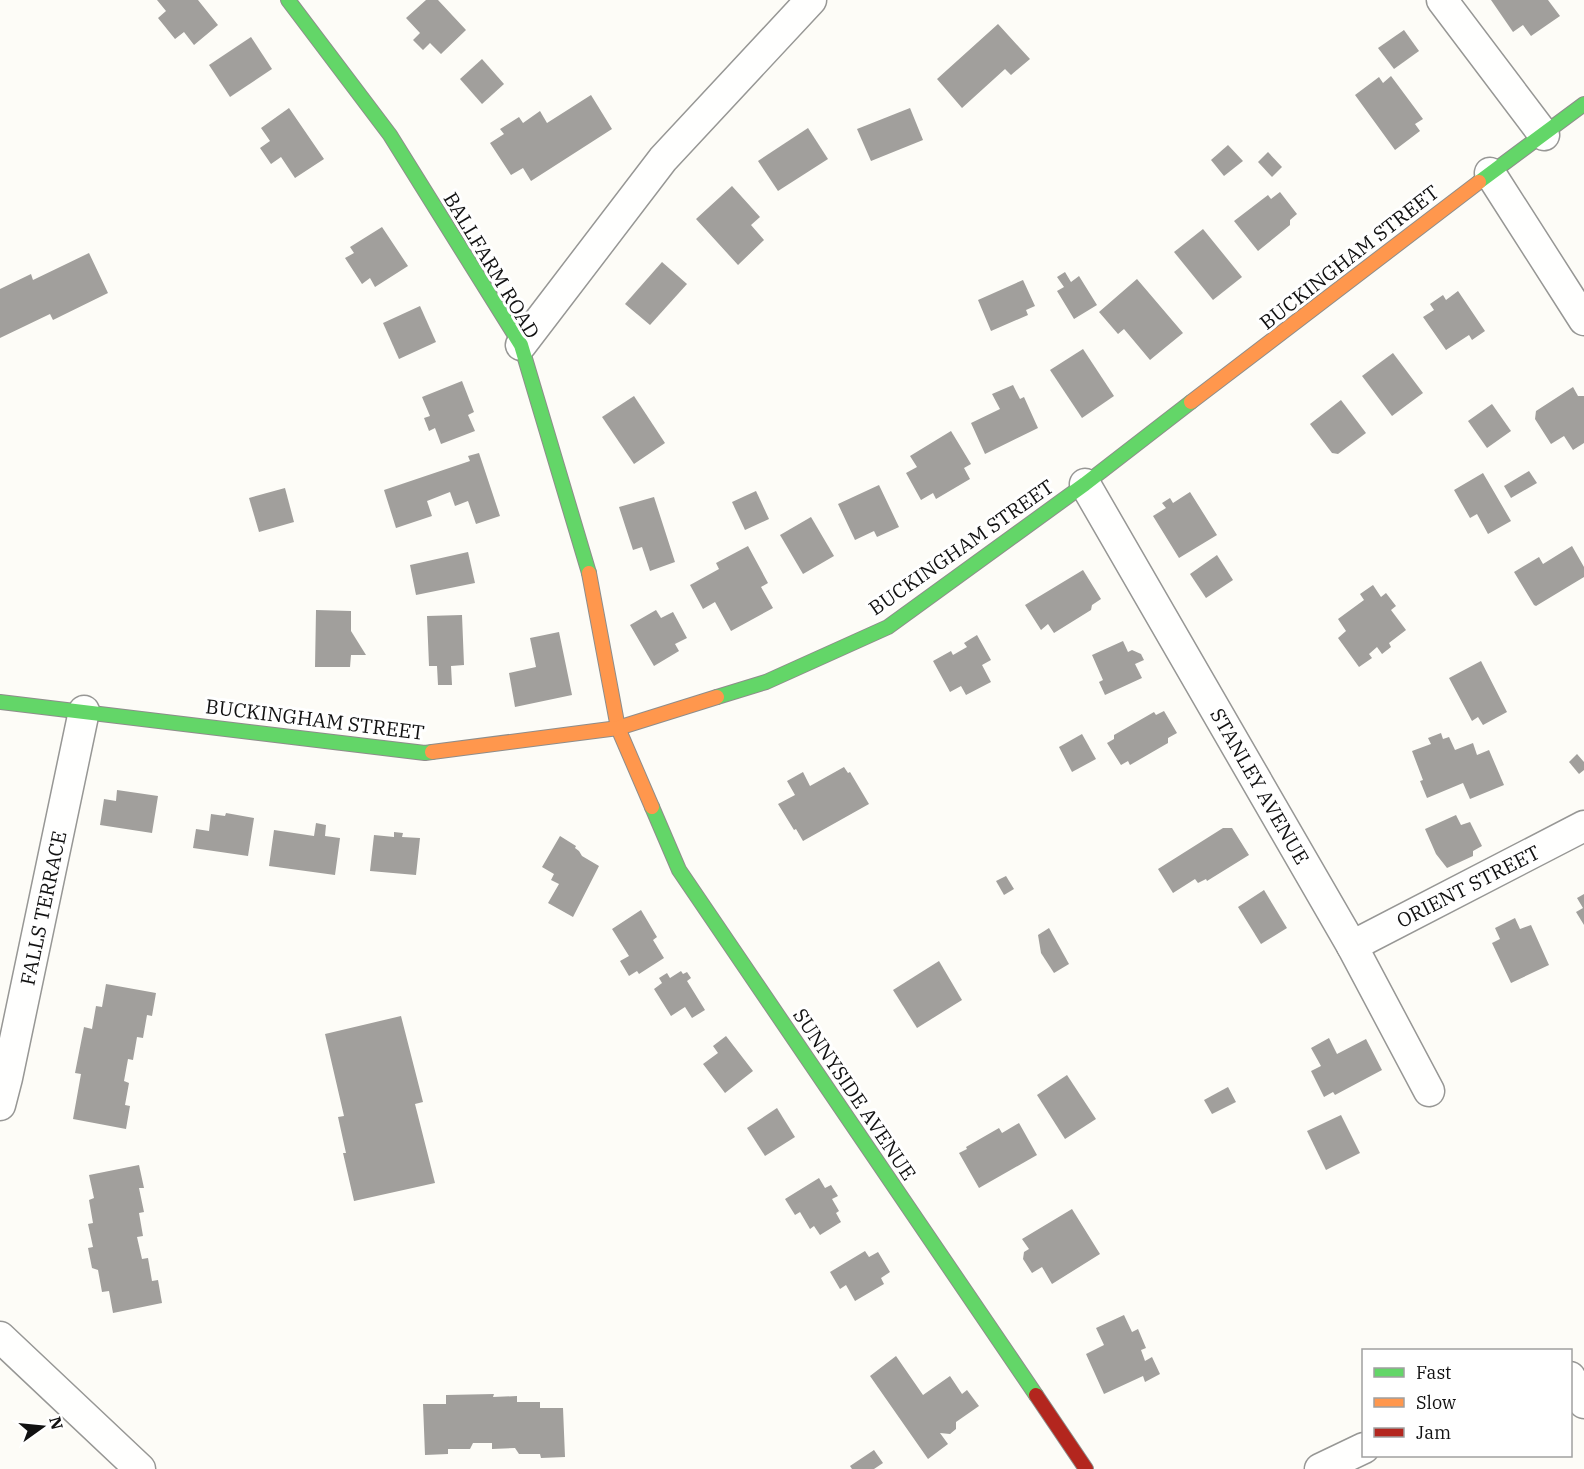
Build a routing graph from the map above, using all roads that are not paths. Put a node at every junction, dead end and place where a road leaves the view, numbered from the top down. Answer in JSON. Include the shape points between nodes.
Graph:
{"nodes":[{"id":1,"x":288,"y":0,"type":"edge"},
{"id":2,"x":811,"y":0,"type":"edge"},
{"id":3,"x":1442,"y":0,"type":"edge"},
{"id":4,"x":1584,"y":104,"type":"edge"},
{"id":5,"x":1544,"y":135,"type":"junction"},
{"id":6,"x":1490,"y":173,"type":"junction"},
{"id":7,"x":1584,"y":320,"type":"edge"},
{"id":8,"x":521,"y":345,"type":"junction"},
{"id":9,"x":1085,"y":484,"type":"junction"},
{"id":10,"x":0,"y":702,"type":"edge"},
{"id":11,"x":84,"y":711,"type":"junction"},
{"id":12,"x":618,"y":728,"type":"junction"},
{"id":13,"x":1584,"y":826,"type":"edge"},
{"id":14,"x":1352,"y":946,"type":"junction"},
{"id":15,"x":1429,"y":1091,"type":"dead end"},
{"id":16,"x":0,"y":1105,"type":"edge"},
{"id":17,"x":0,"y":1337,"type":"edge"},
{"id":18,"x":1572,"y":1381,"type":"edge"},
{"id":19,"x":1584,"y":1403,"type":"edge"},
{"id":20,"x":1362,"y":1449,"type":"edge"},
{"id":21,"x":140,"y":1469,"type":"edge"},
{"id":22,"x":1086,"y":1469,"type":"edge"},
{"id":23,"x":1320,"y":1469,"type":"edge"}],
"edges":[{"from":1,"to":8,"type":"main road","name":"BALLFARM ROAD","via":[[390,135]]},
{"from":2,"to":8,"type":"street","via":[[663,159]]},
{"from":3,"to":5,"type":"street"},
{"from":4,"to":5,"type":"main road","name":"BUCKINGHAM STREET"},
{"from":5,"to":6,"type":"main road","name":"BUCKINGHAM STREET"},
{"from":6,"to":7,"type":"street"},
{"from":6,"to":9,"type":"main road","name":"BUCKINGHAM STREET"},
{"from":8,"to":12,"type":"main road","name":"BALLFARM ROAD","via":[[588,567]]},
{"from":9,"to":12,"type":"main road","name":"BUCKINGHAM STREET","via":[[888,627],[766,682]]},
{"from":9,"to":14,"type":"street","name":"STANLEY AVENUE"},
{"from":10,"to":11,"type":"main road","name":"BUCKINGHAM STREET"},
{"from":11,"to":12,"type":"main road","name":"BUCKINGHAM STREET","via":[[425,753]]},
{"from":11,"to":16,"type":"street","name":"FALLS TERRACE"},
{"from":12,"to":22,"type":"main road","name":"SUNNYSIDE AVENUE","via":[[679,870]]},
{"from":13,"to":14,"type":"street","name":"ORIENT STREET"},
{"from":14,"to":15,"type":"street","name":"STANLEY AVENUE"},
{"from":17,"to":21,"type":"street"},
{"from":18,"to":19,"type":"street"},
{"from":20,"to":23,"type":"street"}]}
